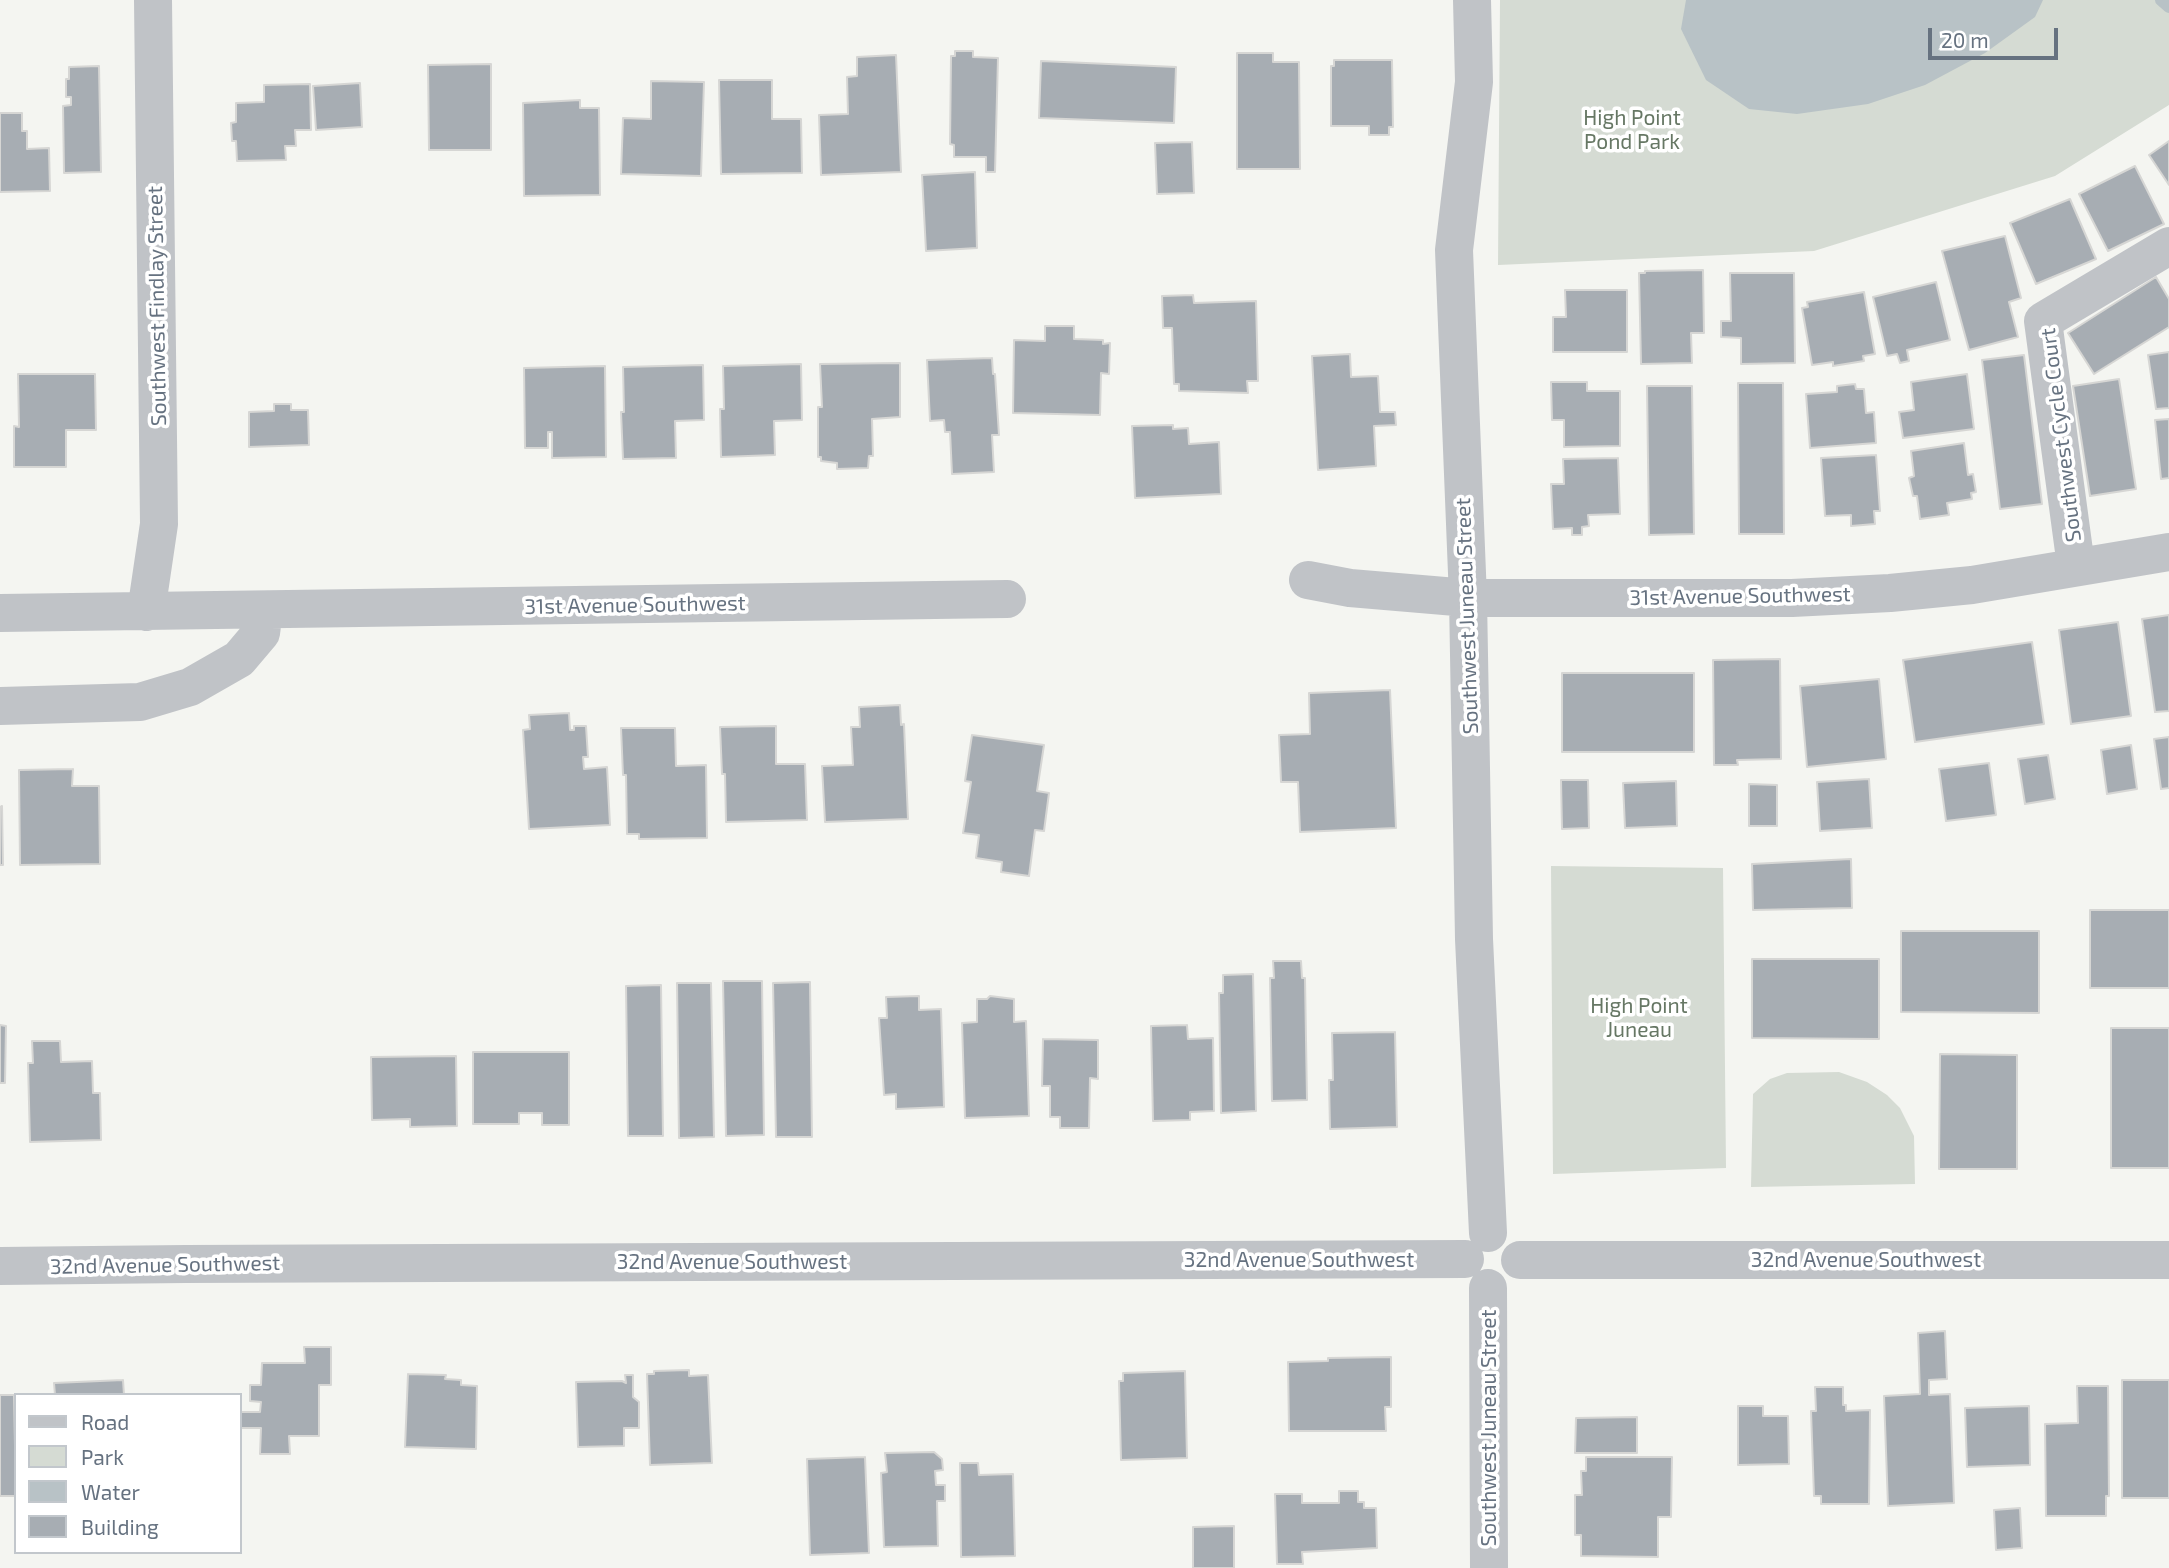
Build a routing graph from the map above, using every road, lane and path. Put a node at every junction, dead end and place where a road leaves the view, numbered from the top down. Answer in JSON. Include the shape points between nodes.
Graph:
{"nodes":[{"id":1,"x":153,"y":0,"type":"edge"},
{"id":2,"x":1472,"y":0,"type":"edge"},
{"id":3,"x":2169,"y":246,"type":"edge"},
{"id":4,"x":2169,"y":552,"type":"edge"},
{"id":5,"x":2077,"y":566,"type":"junction"},
{"id":6,"x":1308,"y":580,"type":"dead end"},
{"id":7,"x":1468,"y":598,"type":"junction"},
{"id":8,"x":1007,"y":600,"type":"dead end"},
{"id":9,"x":264,"y":610,"type":"junction"},
{"id":10,"x":146,"y":612,"type":"junction"},
{"id":11,"x":0,"y":613,"type":"edge"},
{"id":12,"x":0,"y":706,"type":"edge"},
{"id":13,"x":1480,"y":1260,"type":"junction"},
{"id":14,"x":2169,"y":1260,"type":"edge"},
{"id":15,"x":0,"y":1266,"type":"edge"},
{"id":16,"x":1489,"y":1568,"type":"edge"}],
"edges":[{"from":1,"to":10,"type":"street","name":"Southwest Findlay Street","via":[[159,524]]},
{"from":2,"to":7,"type":"street","name":"Southwest Juneau Street","via":[[1474,82],[1454,250]]},
{"from":3,"to":5,"type":"street","name":"Southwest Cycle Court","via":[[2043,321]]},
{"from":4,"to":5,"type":"street","name":"31st Avenue Southwest"},
{"from":5,"to":7,"type":"street","name":"31st Avenue Southwest","via":[[1890,593],[1792,598]]},
{"from":6,"to":7,"type":"street","name":"31st Avenue Southwest"},
{"from":7,"to":13,"type":"street","name":"Southwest Juneau Street"},
{"from":8,"to":9,"type":"street","name":"31st Avenue Southwest"},
{"from":9,"to":10,"type":"street","name":"31st Avenue Southwest"},
{"from":9,"to":12,"type":"street","via":[[261,633],[239,659],[190,687],[140,702]]},
{"from":10,"to":11,"type":"street","name":"31st Avenue Southwest"},
{"from":13,"to":14,"type":"street","name":"32nd Avenue Southwest","via":[[1498,1287],[1514,1278],[1520,1260]]},
{"from":13,"to":15,"type":"street","name":"32nd Avenue Southwest"},
{"from":13,"to":16,"type":"street","name":"Southwest Juneau Street"}]}
